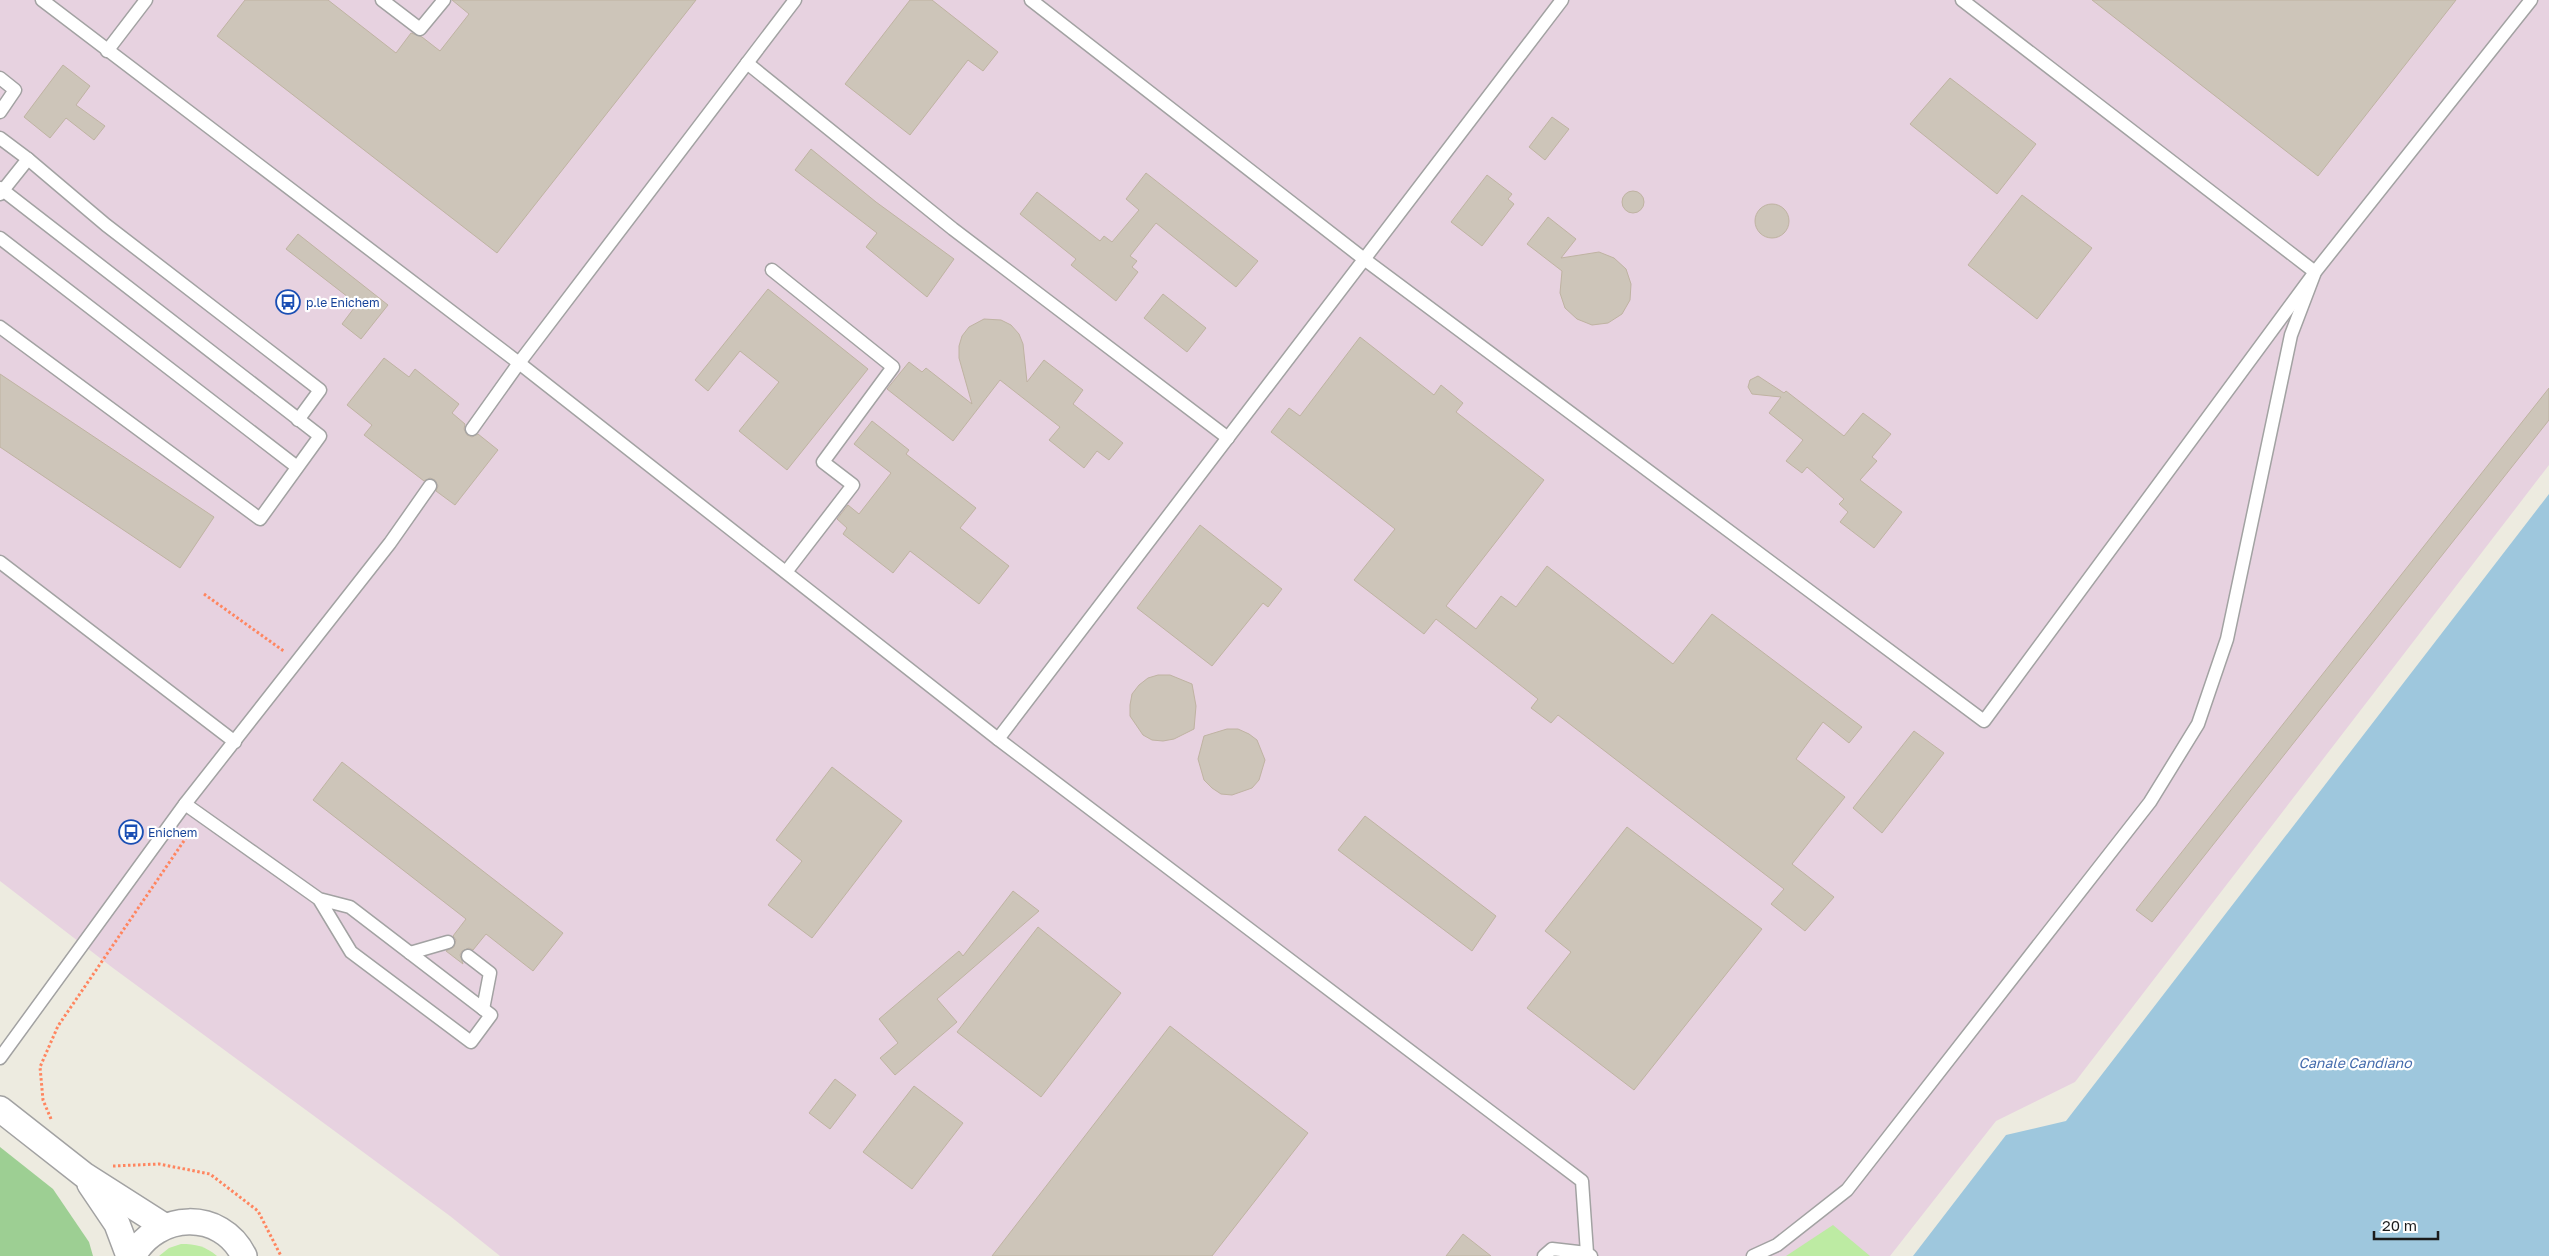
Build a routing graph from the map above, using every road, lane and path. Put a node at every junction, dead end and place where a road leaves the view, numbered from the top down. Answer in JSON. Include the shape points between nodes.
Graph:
{"nodes":[{"id":1,"x":42,"y":0,"type":"edge"},
{"id":2,"x":146,"y":0,"type":"edge"},
{"id":3,"x":382,"y":0,"type":"edge"},
{"id":4,"x":444,"y":0,"type":"edge"},
{"id":5,"x":795,"y":0,"type":"edge"},
{"id":6,"x":1031,"y":0,"type":"edge"},
{"id":7,"x":1562,"y":0,"type":"edge"},
{"id":8,"x":1962,"y":0,"type":"edge"},
{"id":9,"x":2531,"y":0,"type":"edge"},
{"id":10,"x":108,"y":51,"type":"junction"},
{"id":11,"x":747,"y":63,"type":"junction"},
{"id":12,"x":0,"y":78,"type":"edge"},
{"id":13,"x":0,"y":112,"type":"edge"},
{"id":14,"x":0,"y":138,"type":"edge"},
{"id":15,"x":28,"y":159,"type":"junction"},
{"id":16,"x":1,"y":191,"type":"edge"},
{"id":17,"x":0,"y":238,"type":"edge"},
{"id":18,"x":1364,"y":259,"type":"junction"},
{"id":19,"x":772,"y":270,"type":"dead end"},
{"id":20,"x":2315,"y":272,"type":"junction"},
{"id":21,"x":0,"y":327,"type":"edge"},
{"id":22,"x":519,"y":363,"type":"junction"},
{"id":23,"x":298,"y":420,"type":"junction"},
{"id":24,"x":472,"y":429,"type":"dead end"},
{"id":25,"x":1228,"y":438,"type":"junction"},
{"id":26,"x":297,"y":467,"type":"junction"},
{"id":27,"x":430,"y":486,"type":"dead end"},
{"id":28,"x":0,"y":562,"type":"edge"},
{"id":29,"x":786,"y":572,"type":"junction"},
{"id":30,"x":204,"y":594,"type":"dead end"},
{"id":31,"x":296,"y":660,"type":"junction"},
{"id":32,"x":998,"y":738,"type":"junction"},
{"id":33,"x":235,"y":742,"type":"junction"},
{"id":34,"x":185,"y":804,"type":"junction"},
{"id":35,"x":201,"y":816,"type":"junction"},
{"id":36,"x":319,"y":899,"type":"junction"},
{"id":37,"x":448,"y":942,"type":"dead end"},
{"id":38,"x":410,"y":953,"type":"junction"},
{"id":39,"x":468,"y":956,"type":"dead end"},
{"id":40,"x":483,"y":1009,"type":"junction"},
{"id":41,"x":0,"y":1058,"type":"edge"},
{"id":42,"x":0,"y":1109,"type":"edge"},
{"id":43,"x":54,"y":1125,"type":"dead end"},
{"id":44,"x":110,"y":1166,"type":"dead end"},
{"id":45,"x":84,"y":1175,"type":"junction"},
{"id":46,"x":164,"y":1226,"type":"junction"},
{"id":47,"x":1587,"y":1255,"type":"edge"},
{"id":48,"x":129,"y":1256,"type":"edge"},
{"id":49,"x":133,"y":1256,"type":"edge"},
{"id":50,"x":244,"y":1256,"type":"edge"},
{"id":51,"x":281,"y":1256,"type":"edge"},
{"id":52,"x":1544,"y":1256,"type":"edge"},
{"id":53,"x":1753,"y":1256,"type":"edge"}],
"edges":[{"from":1,"to":10,"type":"lane"},
{"from":2,"to":10,"type":"lane"},
{"from":3,"to":4,"type":"lane","via":[[420,29]]},
{"from":5,"to":11,"type":"lane"},
{"from":6,"to":18,"type":"lane"},
{"from":7,"to":18,"type":"lane"},
{"from":8,"to":20,"type":"lane"},
{"from":9,"to":20,"type":"lane"},
{"from":10,"to":22,"type":"lane"},
{"from":11,"to":22,"type":"lane"},
{"from":11,"to":25,"type":"lane","via":[[953,229]]},
{"from":12,"to":13,"type":"lane","via":[[15,90]]},
{"from":14,"to":15,"type":"lane"},
{"from":15,"to":16,"type":"lane"},
{"from":15,"to":23,"type":"lane","via":[[106,225],[320,390]]},
{"from":16,"to":23,"type":"lane"},
{"from":17,"to":26,"type":"lane"},
{"from":18,"to":20,"type":"lane","via":[[1984,721]]},
{"from":18,"to":25,"type":"lane"},
{"from":19,"to":29,"type":"lane","via":[[893,367],[823,462],[853,485]]},
{"from":20,"to":53,"type":"lane","via":[[2292,335],[2227,639],[2198,724],[2150,802],[1847,1190],[1777,1245]]},
{"from":21,"to":26,"type":"lane","via":[[260,520]]},
{"from":22,"to":24,"type":"lane"},
{"from":22,"to":29,"type":"lane"},
{"from":23,"to":26,"type":"lane","via":[[320,436]]},
{"from":25,"to":32,"type":"lane"},
{"from":27,"to":31,"type":"lane","via":[[390,543]]},
{"from":28,"to":33,"type":"lane"},
{"from":29,"to":32,"type":"lane"},
{"from":30,"to":31,"type":"path"},
{"from":31,"to":33,"type":"lane"},
{"from":32,"to":47,"type":"lane","via":[[1582,1181]]},
{"from":33,"to":34,"type":"lane"},
{"from":34,"to":35,"type":"lane"},
{"from":34,"to":41,"type":"lane"},
{"from":35,"to":36,"type":"lane"},
{"from":35,"to":43,"type":"path","via":[[58,1026],[40,1067],[43,1100]]},
{"from":36,"to":38,"type":"lane","via":[[350,907]]},
{"from":36,"to":40,"type":"lane","via":[[351,952],[471,1042],[491,1015]]},
{"from":37,"to":38,"type":"lane"},
{"from":38,"to":40,"type":"lane"},
{"from":39,"to":40,"type":"lane","via":[[490,973]]},
{"from":42,"to":45,"type":"street"},
{"from":44,"to":51,"type":"path","via":[[159,1164],[210,1174],[258,1211]]},
{"from":45,"to":46,"type":"street"},
{"from":45,"to":48,"type":"street","via":[[117,1224]]},
{"from":46,"to":49,"type":"street","via":[[150,1234]]},
{"from":46,"to":50,"type":"street","via":[[184,1220],[205,1223],[224,1232],[239,1246]]},
{"from":47,"to":52,"type":"lane","via":[[1552,1248]]}]}
